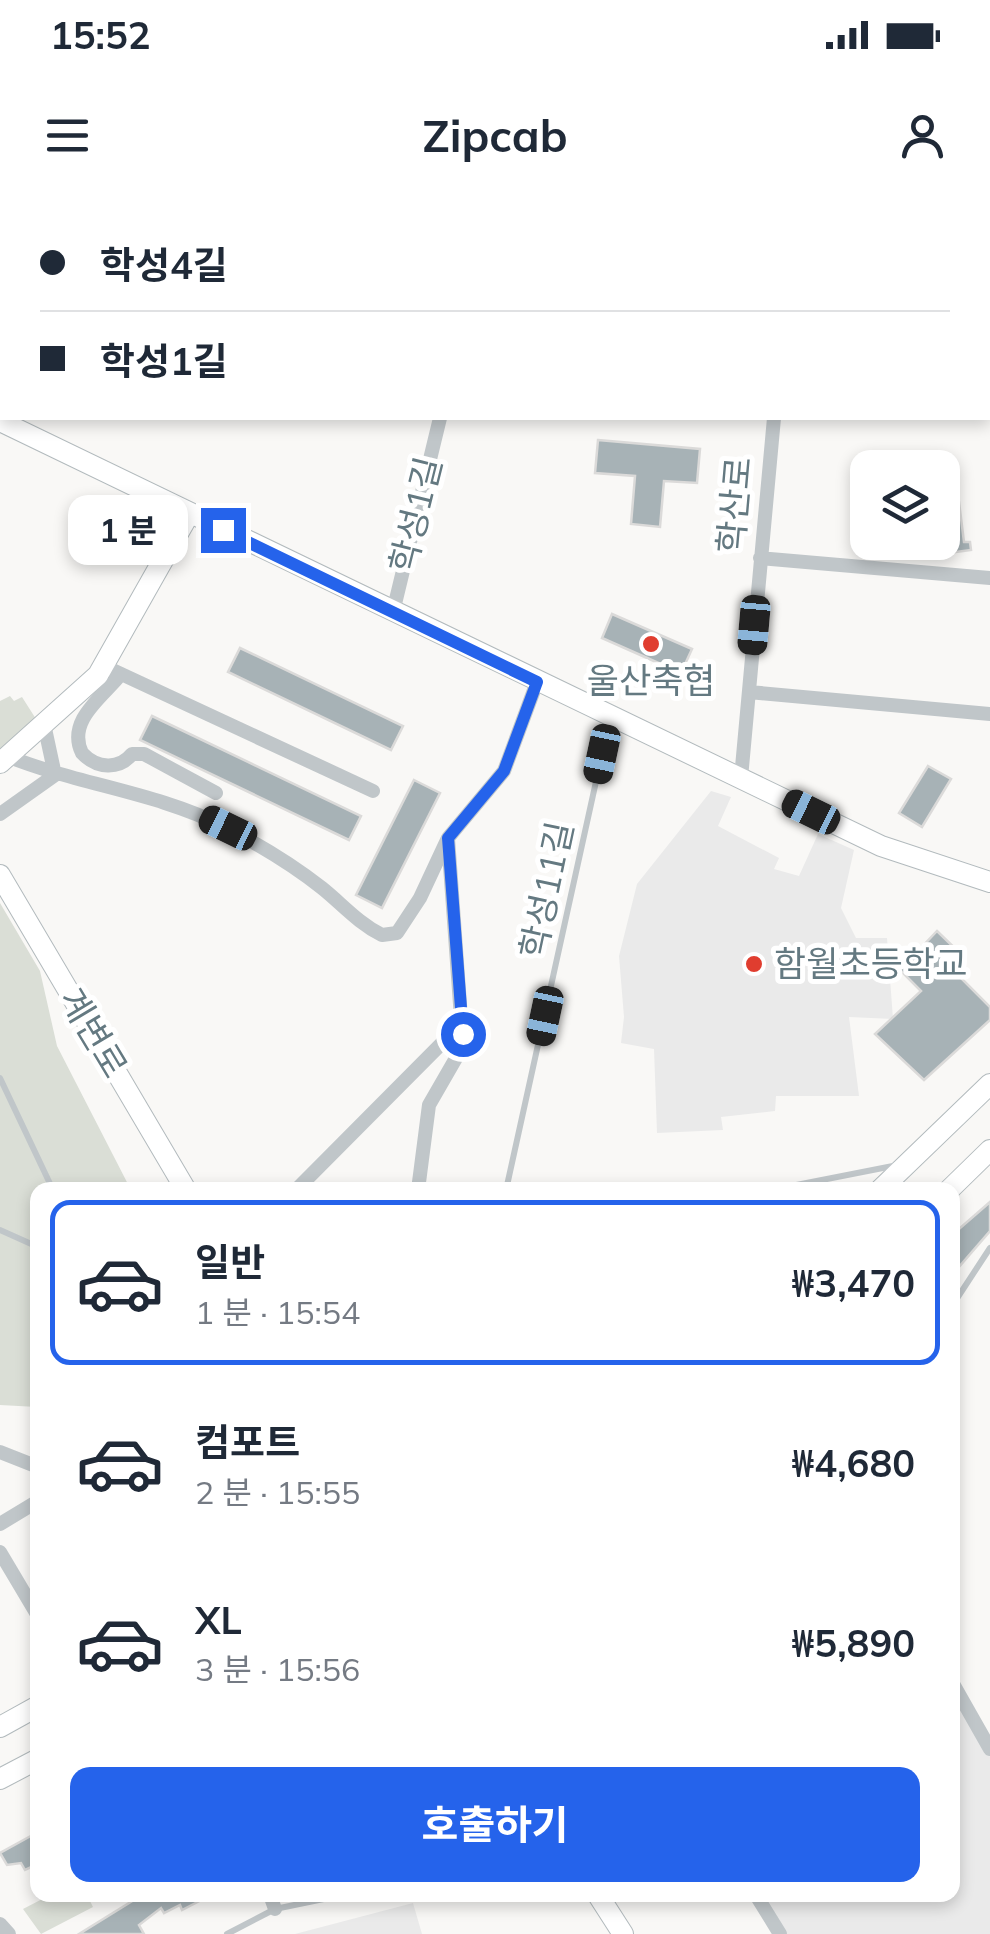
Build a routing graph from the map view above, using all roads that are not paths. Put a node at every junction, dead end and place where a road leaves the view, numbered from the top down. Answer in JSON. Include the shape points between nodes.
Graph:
{"nodes":[{"id":1,"x":440,"y":420,"type":"edge"},
{"id":2,"x":774,"y":420,"type":"edge"},
{"id":3,"x":0,"y":421,"type":"edge"},
{"id":4,"x":190,"y":514,"type":"junction"},
{"id":5,"x":760,"y":558,"type":"junction"},
{"id":6,"x":990,"y":578,"type":"edge"},
{"id":7,"x":392,"y":612,"type":"junction"},
{"id":8,"x":113,"y":670,"type":"junction"},
{"id":9,"x":537,"y":682,"type":"junction"},
{"id":10,"x":748,"y":692,"type":"junction"},
{"id":11,"x":990,"y":714,"type":"edge"},
{"id":12,"x":610,"y":717,"type":"junction"},
{"id":13,"x":44,"y":724,"type":"junction"},
{"id":14,"x":4,"y":759,"type":"edge"},
{"id":15,"x":54,"y":775,"type":"junction"},
{"id":16,"x":741,"y":778,"type":"junction"},
{"id":17,"x":373,"y":791,"type":"dead end"},
{"id":18,"x":216,"y":793,"type":"dead end"},
{"id":19,"x":0,"y":814,"type":"edge"},
{"id":20,"x":448,"y":838,"type":"junction"},
{"id":21,"x":0,"y":875,"type":"edge"},
{"id":22,"x":990,"y":882,"type":"edge"},
{"id":23,"x":462,"y":1023,"type":"junction"},
{"id":24,"x":0,"y":1078,"type":"edge"},
{"id":25,"x":990,"y":1084,"type":"edge"},
{"id":26,"x":990,"y":1150,"type":"edge"},
{"id":27,"x":910,"y":1162,"type":"junction"},
{"id":28,"x":49,"y":1182,"type":"edge"},
{"id":29,"x":181,"y":1182,"type":"edge"},
{"id":30,"x":304,"y":1182,"type":"edge"},
{"id":31,"x":419,"y":1182,"type":"edge"},
{"id":32,"x":508,"y":1182,"type":"edge"},
{"id":33,"x":811,"y":1182,"type":"edge"},
{"id":34,"x":889,"y":1182,"type":"edge"},
{"id":35,"x":957,"y":1182,"type":"edge"},
{"id":36,"x":0,"y":1230,"type":"edge"},
{"id":37,"x":30,"y":1243,"type":"edge"},
{"id":38,"x":990,"y":1248,"type":"edge"},
{"id":39,"x":960,"y":1294,"type":"edge"},
{"id":40,"x":0,"y":1452,"type":"edge"},
{"id":41,"x":30,"y":1464,"type":"edge"},
{"id":42,"x":30,"y":1506,"type":"edge"},
{"id":43,"x":0,"y":1524,"type":"edge"},
{"id":44,"x":0,"y":1552,"type":"edge"},
{"id":45,"x":30,"y":1603,"type":"edge"},
{"id":46,"x":960,"y":1696,"type":"edge"},
{"id":47,"x":30,"y":1710,"type":"edge"},
{"id":48,"x":0,"y":1727,"type":"edge"},
{"id":49,"x":990,"y":1749,"type":"edge"},
{"id":50,"x":30,"y":1762,"type":"edge"},
{"id":51,"x":0,"y":1779,"type":"edge"},
{"id":52,"x":273,"y":1902,"type":"edge"},
{"id":53,"x":602,"y":1902,"type":"edge"},
{"id":54,"x":760,"y":1902,"type":"edge"},
{"id":55,"x":0,"y":1924,"type":"edge"},
{"id":56,"x":9,"y":1934,"type":"edge"},
{"id":57,"x":227,"y":1934,"type":"edge"},
{"id":58,"x":623,"y":1934,"type":"edge"},
{"id":59,"x":780,"y":1934,"type":"edge"}],
"edges":[{"from":1,"to":7,"type":"street","name":"학성1길"},
{"from":2,"to":5,"type":"street","name":"학산로"},
{"from":3,"to":4,"type":"street","name":"학성1길"},
{"from":4,"to":7,"type":"street","name":"학성1길"},
{"from":4,"to":8,"type":"street"},
{"from":5,"to":6,"type":"street"},
{"from":5,"to":10,"type":"street","name":"학산로"},
{"from":7,"to":9,"type":"street","name":"학성1길"},
{"from":8,"to":13,"type":"street"},
{"from":8,"to":17,"type":"street"},
{"from":8,"to":18,"type":"street","via":[[84,718],[82,753],[111,766],[144,754]]},
{"from":9,"to":12,"type":"street","name":"학성1길"},
{"from":9,"to":20,"type":"street","via":[[504,771]]},
{"from":10,"to":11,"type":"street"},
{"from":10,"to":16,"type":"street","name":"학산로"},
{"from":12,"to":16,"type":"street","name":"학성1길"},
{"from":12,"to":32,"type":"lane","name":"학성11길"},
{"from":13,"to":14,"type":"street"},
{"from":13,"to":15,"type":"street"},
{"from":14,"to":15,"type":"street"},
{"from":15,"to":19,"type":"street"},
{"from":15,"to":20,"type":"street","via":[[183,807],[228,828],[319,885],[382,935],[397,933],[408,920]]},
{"from":16,"to":22,"type":"street","name":"학성1길","via":[[881,846]]},
{"from":20,"to":23,"type":"street"},
{"from":21,"to":29,"type":"street","name":"계변로"},
{"from":23,"to":30,"type":"street"},
{"from":23,"to":31,"type":"street","via":[[459,1056],[429,1106]]},
{"from":24,"to":28,"type":"lane"},
{"from":25,"to":27,"type":"street"},
{"from":26,"to":35,"type":"street"},
{"from":27,"to":33,"type":"lane"},
{"from":27,"to":34,"type":"street"},
{"from":36,"to":37,"type":"lane"},
{"from":38,"to":39,"type":"lane"},
{"from":40,"to":41,"type":"street"},
{"from":42,"to":43,"type":"street"},
{"from":44,"to":45,"type":"street"},
{"from":46,"to":49,"type":"street"},
{"from":47,"to":48,"type":"street"},
{"from":50,"to":51,"type":"street"},
{"from":52,"to":57,"type":"lane"},
{"from":53,"to":58,"type":"street"},
{"from":54,"to":59,"type":"street"},
{"from":55,"to":56,"type":"street"}]}
